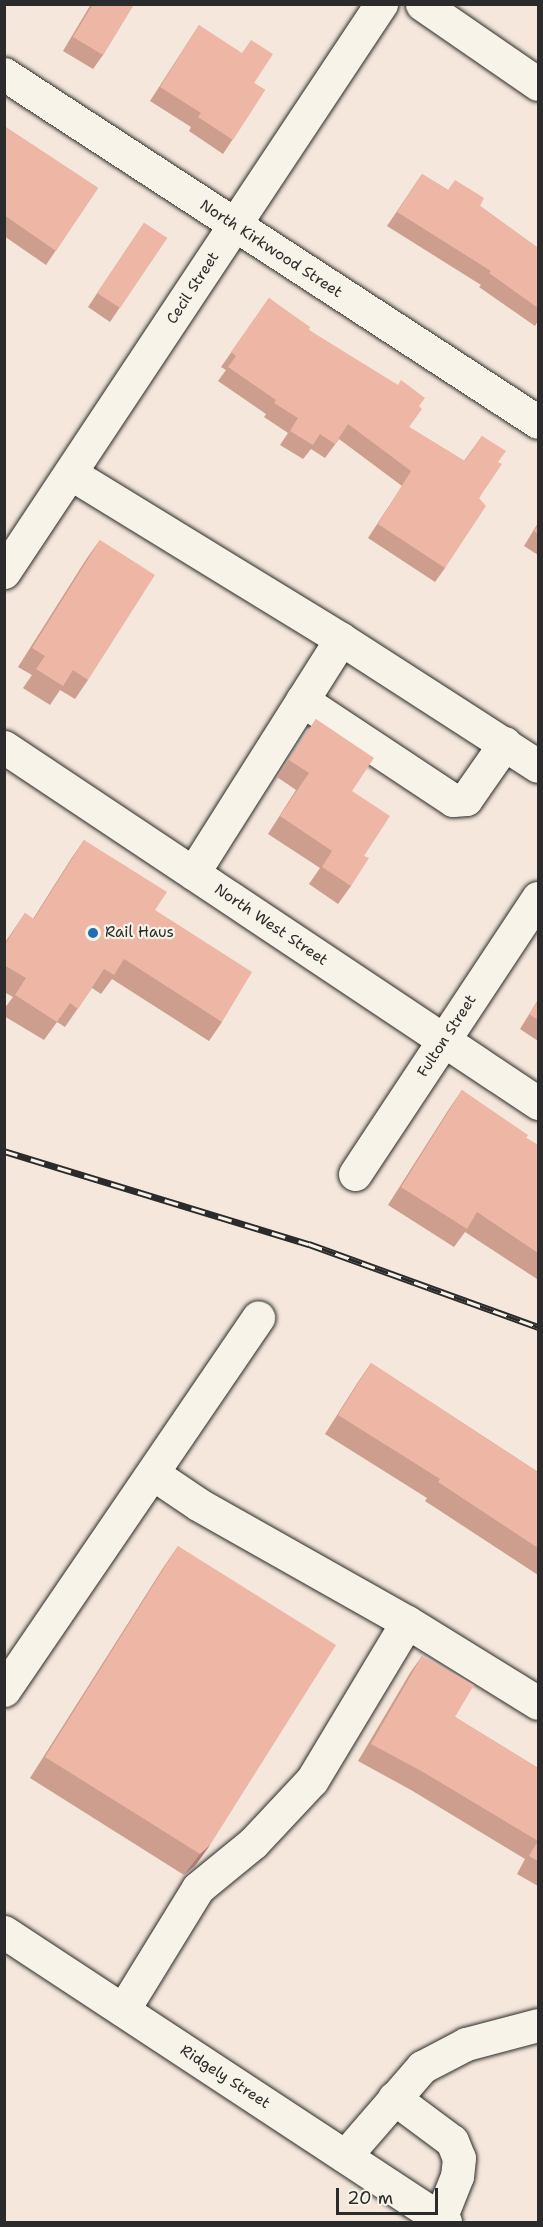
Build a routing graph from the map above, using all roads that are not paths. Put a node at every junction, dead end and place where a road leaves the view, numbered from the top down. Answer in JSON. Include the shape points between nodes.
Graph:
{"nodes":[{"id":1,"x":381,"y":4,"type":"edge"},
{"id":2,"x":422,"y":4,"type":"edge"},
{"id":3,"x":4,"y":74,"type":"edge"},
{"id":4,"x":538,"y":84,"type":"edge"},
{"id":5,"x":234,"y":225,"type":"junction"},
{"id":6,"x":538,"y":422,"type":"edge"},
{"id":7,"x":70,"y":472,"type":"junction"},
{"id":8,"x":4,"y":572,"type":"edge"},
{"id":9,"x":341,"y":639,"type":"junction"},
{"id":10,"x":302,"y":700,"type":"junction"},
{"id":11,"x":505,"y":743,"type":"junction"},
{"id":12,"x":4,"y":747,"type":"edge"},
{"id":13,"x":538,"y":766,"type":"edge"},
{"id":14,"x":193,"y":873,"type":"junction"},
{"id":15,"x":538,"y":898,"type":"edge"},
{"id":16,"x":444,"y":1041,"type":"junction"},
{"id":17,"x":538,"y":1102,"type":"edge"},
{"id":18,"x":355,"y":1174,"type":"dead end"},
{"id":19,"x":258,"y":1317,"type":"dead end"},
{"id":20,"x":152,"y":1473,"type":"junction"},
{"id":21,"x":407,"y":1622,"type":"junction"},
{"id":22,"x":4,"y":1690,"type":"edge"},
{"id":23,"x":538,"y":1703,"type":"edge"},
{"id":24,"x":4,"y":1932,"type":"edge"},
{"id":25,"x":123,"y":2010,"type":"junction"},
{"id":26,"x":538,"y":2025,"type":"edge"},
{"id":27,"x":394,"y":2098,"type":"junction"},
{"id":28,"x":345,"y":2156,"type":"junction"},
{"id":29,"x":443,"y":2221,"type":"edge"}],
"edges":[{"from":1,"to":5,"type":"street","name":"Cecil Street"},
{"from":2,"to":4,"type":"street"},
{"from":3,"to":5,"type":"street","name":"North Kirkwood Street"},
{"from":5,"to":6,"type":"street","name":"North Kirkwood Street"},
{"from":5,"to":7,"type":"street","name":"Cecil Street"},
{"from":7,"to":8,"type":"street","name":"Cecil Street"},
{"from":7,"to":9,"type":"street"},
{"from":9,"to":10,"type":"street"},
{"from":9,"to":11,"type":"street"},
{"from":10,"to":11,"type":"street","via":[[453,800],[466,799]]},
{"from":10,"to":14,"type":"street"},
{"from":11,"to":13,"type":"street"},
{"from":12,"to":14,"type":"street","name":"North West Street"},
{"from":14,"to":16,"type":"street","name":"North West Street"},
{"from":15,"to":16,"type":"street","name":"Fulton Street"},
{"from":16,"to":17,"type":"street","name":"North West Street"},
{"from":16,"to":18,"type":"street","name":"Fulton Street"},
{"from":19,"to":20,"type":"street"},
{"from":20,"to":21,"type":"street","via":[[198,1504]]},
{"from":20,"to":22,"type":"street"},
{"from":21,"to":23,"type":"street"},
{"from":21,"to":25,"type":"street","via":[[312,1780],[253,1844],[198,1888]]},
{"from":24,"to":25,"type":"street","name":"Ridgely Street"},
{"from":25,"to":28,"type":"street","name":"Ridgely Street"},
{"from":26,"to":27,"type":"street","via":[[466,2044],[422,2067]]},
{"from":27,"to":28,"type":"street"},
{"from":27,"to":29,"type":"street","via":[[452,2141],[459,2158]]},
{"from":28,"to":29,"type":"street","name":"Ridgely Street"}]}
